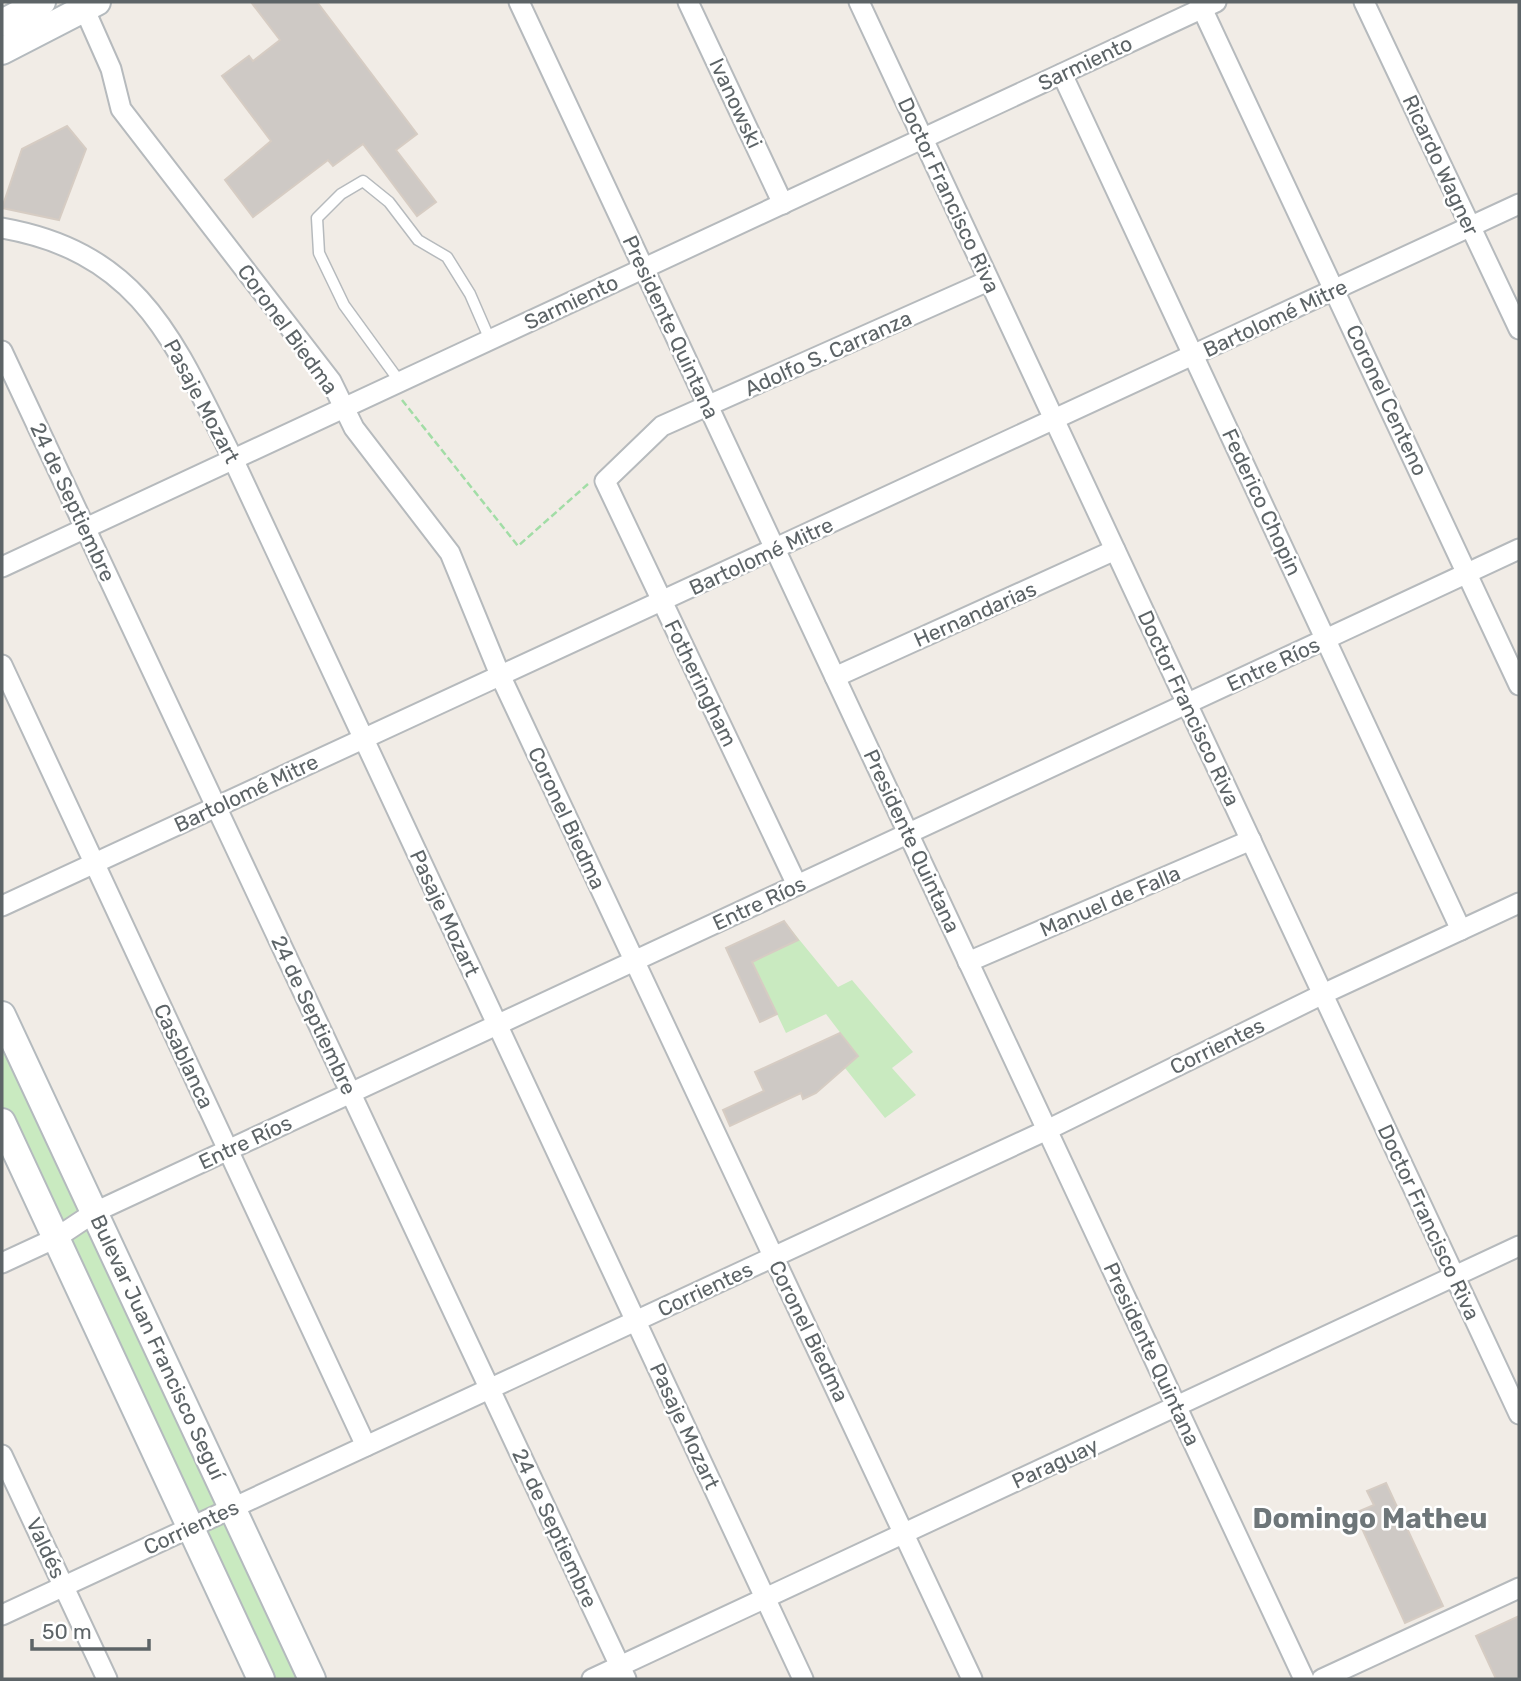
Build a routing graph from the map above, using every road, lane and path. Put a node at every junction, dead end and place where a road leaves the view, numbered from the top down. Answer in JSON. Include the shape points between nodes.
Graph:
{"nodes":[{"id":1,"x":519,"y":2,"type":"edge"},
{"id":2,"x":688,"y":2,"type":"edge"},
{"id":3,"x":859,"y":2,"type":"edge"},
{"id":4,"x":1364,"y":2,"type":"edge"},
{"id":5,"x":1206,"y":4,"type":"edge"},
{"id":6,"x":91,"y":5,"type":"edge"},
{"id":7,"x":2,"y":51,"type":"edge"},
{"id":8,"x":1062,"y":74,"type":"junction"},
{"id":9,"x":923,"y":139,"type":"junction"},
{"id":10,"x":783,"y":204,"type":"junction"},
{"id":11,"x":1519,"y":204,"type":"edge"},
{"id":12,"x":1469,"y":226,"type":"junction"},
{"id":13,"x":2,"y":228,"type":"edge"},
{"id":14,"x":644,"y":268,"type":"junction"},
{"id":15,"x":988,"y":281,"type":"junction"},
{"id":16,"x":1335,"y":290,"type":"junction"},
{"id":17,"x":1519,"y":329,"type":"edge"},
{"id":18,"x":490,"y":340,"type":"junction"},
{"id":19,"x":2,"y":351,"type":"edge"},
{"id":20,"x":1194,"y":355,"type":"junction"},
{"id":21,"x":395,"y":384,"type":"junction"},
{"id":22,"x":709,"y":407,"type":"junction"},
{"id":23,"x":345,"y":408,"type":"junction"},
{"id":24,"x":1054,"y":420,"type":"junction"},
{"id":25,"x":233,"y":459,"type":"junction"},
{"id":26,"x":605,"y":481,"type":"junction"},
{"id":27,"x":85,"y":528,"type":"junction"},
{"id":28,"x":775,"y":549,"type":"junction"},
{"id":29,"x":1519,"y":549,"type":"edge"},
{"id":30,"x":1115,"y":550,"type":"junction"},
{"id":31,"x":2,"y":567,"type":"edge"},
{"id":32,"x":1468,"y":573,"type":"junction"},
{"id":33,"x":662,"y":602,"type":"junction"},
{"id":34,"x":1326,"y":639,"type":"junction"},
{"id":35,"x":2,"y":665,"type":"edge"},
{"id":36,"x":500,"y":675,"type":"junction"},
{"id":37,"x":835,"y":677,"type":"junction"},
{"id":38,"x":1519,"y":685,"type":"edge"},
{"id":39,"x":1187,"y":704,"type":"junction"},
{"id":40,"x":364,"y":739,"type":"junction"},
{"id":41,"x":216,"y":807,"type":"junction"},
{"id":42,"x":908,"y":834,"type":"junction"},
{"id":43,"x":1251,"y":840,"type":"junction"},
{"id":44,"x":94,"y":863,"type":"junction"},
{"id":45,"x":797,"y":885,"type":"junction"},
{"id":46,"x":1519,"y":903,"type":"edge"},
{"id":47,"x":2,"y":906,"type":"edge"},
{"id":48,"x":1461,"y":930,"type":"junction"},
{"id":49,"x":634,"y":960,"type":"junction"},
{"id":50,"x":968,"y":962,"type":"junction"},
{"id":51,"x":1323,"y":993,"type":"junction"},
{"id":52,"x":2,"y":1015,"type":"edge"},
{"id":53,"x":497,"y":1025,"type":"junction"},
{"id":54,"x":351,"y":1093,"type":"junction"},
{"id":55,"x":2,"y":1122,"type":"edge"},
{"id":56,"x":1047,"y":1130,"type":"junction"},
{"id":57,"x":228,"y":1150,"type":"junction"},
{"id":58,"x":95,"y":1212,"type":"junction"},
{"id":59,"x":56,"y":1238,"type":"junction"},
{"id":60,"x":1519,"y":1246,"type":"edge"},
{"id":61,"x":774,"y":1257,"type":"junction"},
{"id":62,"x":2,"y":1263,"type":"edge"},
{"id":63,"x":1455,"y":1277,"type":"junction"},
{"id":64,"x":636,"y":1321,"type":"junction"},
{"id":65,"x":490,"y":1389,"type":"junction"},
{"id":66,"x":1176,"y":1406,"type":"junction"},
{"id":67,"x":1519,"y":1415,"type":"edge"},
{"id":68,"x":366,"y":1446,"type":"junction"},
{"id":69,"x":2,"y":1455,"type":"edge"},
{"id":70,"x":232,"y":1508,"type":"junction"},
{"id":71,"x":190,"y":1528,"type":"junction"},
{"id":72,"x":905,"y":1533,"type":"junction"},
{"id":73,"x":64,"y":1586,"type":"junction"},
{"id":74,"x":1519,"y":1588,"type":"edge"},
{"id":75,"x":765,"y":1598,"type":"junction"},
{"id":76,"x":2,"y":1615,"type":"edge"},
{"id":77,"x":623,"y":1673,"type":"edge"},
{"id":78,"x":107,"y":1679,"type":"edge"},
{"id":79,"x":261,"y":1679,"type":"edge"},
{"id":80,"x":312,"y":1679,"type":"edge"},
{"id":81,"x":592,"y":1679,"type":"edge"},
{"id":82,"x":803,"y":1679,"type":"edge"},
{"id":83,"x":972,"y":1679,"type":"edge"},
{"id":84,"x":1304,"y":1679,"type":"edge"},
{"id":85,"x":1322,"y":1679,"type":"edge"}],
"edges":[{"from":1,"to":14,"type":"street","name":"Presidente Quintana"},
{"from":2,"to":10,"type":"street","name":"Ivanowski"},
{"from":3,"to":9,"type":"street","name":"Doctor Francisco Riva"},
{"from":4,"to":12,"type":"street","name":"Ricardo Wagner"},
{"from":5,"to":8,"type":"street","name":"Sarmiento"},
{"from":5,"to":16,"type":"street","name":"Coronel Centeno"},
{"from":6,"to":7,"type":"main road"},
{"from":6,"to":23,"type":"street","name":"Coronel Biedma","via":[[121,109],[331,381]]},
{"from":8,"to":9,"type":"street","name":"Sarmiento"},
{"from":8,"to":20,"type":"street","name":"Federico Chopin"},
{"from":9,"to":10,"type":"street","name":"Sarmiento"},
{"from":9,"to":15,"type":"street","name":"Doctor Francisco Riva"},
{"from":10,"to":14,"type":"street","name":"Sarmiento"},
{"from":11,"to":12,"type":"street","name":"Bartolomé Mitre"},
{"from":12,"to":16,"type":"street","name":"Bartolomé Mitre"},
{"from":12,"to":17,"type":"street","name":"Ricardo Wagner"},
{"from":13,"to":25,"type":"street","name":"Pasaje Mozart","via":[[42,235],[93,258],[129,285],[160,321]]},
{"from":14,"to":18,"type":"street","name":"Sarmiento"},
{"from":14,"to":22,"type":"street","name":"Presidente Quintana"},
{"from":15,"to":22,"type":"street","name":"Adolfo S. Carranza"},
{"from":15,"to":24,"type":"street","name":"Doctor Francisco Riva"},
{"from":16,"to":20,"type":"street","name":"Bartolomé Mitre"},
{"from":16,"to":32,"type":"street","name":"Coronel Centeno"},
{"from":18,"to":21,"type":"street","name":"Sarmiento"},
{"from":18,"to":21,"type":"lane","via":[[447,257],[418,240],[389,202],[363,181],[341,194],[317,218],[319,253],[344,305]]},
{"from":19,"to":27,"type":"street","name":"24 de Septiembre"},
{"from":20,"to":24,"type":"street","name":"Bartolomé Mitre"},
{"from":20,"to":34,"type":"street","name":"Federico Chopin"},
{"from":21,"to":23,"type":"street","name":"Sarmiento"},
{"from":21,"to":26,"type":"path","via":[[518,546],[589,483]]},
{"from":22,"to":26,"type":"street","name":"Adolfo S. Carranza","via":[[662,426]]},
{"from":22,"to":28,"type":"street","name":"Presidente Quintana"},
{"from":23,"to":25,"type":"street","name":"Sarmiento"},
{"from":23,"to":36,"type":"street","name":"Coronel Biedma","via":[[354,428],[450,553]]},
{"from":24,"to":28,"type":"street","name":"Bartolomé Mitre"},
{"from":24,"to":30,"type":"street","name":"Doctor Francisco Riva"},
{"from":25,"to":27,"type":"street","name":"Sarmiento"},
{"from":25,"to":40,"type":"street","name":"Pasaje Mozart"},
{"from":26,"to":33,"type":"street","name":"Fotheringham"},
{"from":27,"to":31,"type":"street","name":"Sarmiento"},
{"from":27,"to":41,"type":"street","name":"24 de Septiembre"},
{"from":28,"to":33,"type":"street","name":"Bartolomé Mitre"},
{"from":28,"to":37,"type":"street","name":"Presidente Quintana"},
{"from":29,"to":32,"type":"street","name":"Entre Ríos"},
{"from":30,"to":37,"type":"street","name":"Hernandarias"},
{"from":30,"to":39,"type":"street","name":"Doctor Francisco Riva"},
{"from":32,"to":34,"type":"street","name":"Entre Ríos"},
{"from":32,"to":38,"type":"street","name":"Coronel Centeno"},
{"from":33,"to":36,"type":"street","name":"Bartolomé Mitre"},
{"from":33,"to":45,"type":"street","name":"Fotheringham"},
{"from":34,"to":39,"type":"street","name":"Entre Ríos"},
{"from":34,"to":48,"type":"street","name":"Federico Chopin"},
{"from":35,"to":44,"type":"street","name":"Casablanca"},
{"from":36,"to":40,"type":"street","name":"Bartolomé Mitre"},
{"from":36,"to":49,"type":"street","name":"Coronel Biedma"},
{"from":37,"to":42,"type":"street","name":"Presidente Quintana"},
{"from":39,"to":42,"type":"street","name":"Entre Ríos"},
{"from":39,"to":43,"type":"street","name":"Doctor Francisco Riva"},
{"from":40,"to":41,"type":"street","name":"Bartolomé Mitre"},
{"from":40,"to":53,"type":"street","name":"Pasaje Mozart"},
{"from":41,"to":44,"type":"street","name":"Bartolomé Mitre"},
{"from":41,"to":54,"type":"street","name":"24 de Septiembre"},
{"from":42,"to":45,"type":"street","name":"Entre Ríos"},
{"from":42,"to":50,"type":"street","name":"Presidente Quintana"},
{"from":43,"to":50,"type":"street","name":"Manuel de Falla"},
{"from":43,"to":51,"type":"street","name":"Doctor Francisco Riva"},
{"from":44,"to":47,"type":"street","name":"Bartolomé Mitre"},
{"from":44,"to":57,"type":"street","name":"Casablanca"},
{"from":45,"to":49,"type":"street","name":"Entre Ríos"},
{"from":46,"to":48,"type":"street","name":"Corrientes"},
{"from":48,"to":51,"type":"street","name":"Corrientes"},
{"from":49,"to":53,"type":"street","name":"Entre Ríos"},
{"from":49,"to":61,"type":"street","name":"Coronel Biedma"},
{"from":50,"to":56,"type":"street","name":"Presidente Quintana"},
{"from":51,"to":56,"type":"street","name":"Corrientes"},
{"from":51,"to":63,"type":"street","name":"Doctor Francisco Riva"},
{"from":52,"to":58,"type":"main road","name":"Bulevar Juan Francisco Seguí"},
{"from":53,"to":54,"type":"street","name":"Entre Ríos"},
{"from":53,"to":64,"type":"street","name":"Pasaje Mozart"},
{"from":54,"to":57,"type":"street","name":"Entre Ríos"},
{"from":54,"to":65,"type":"street","name":"24 de Septiembre"},
{"from":55,"to":59,"type":"main road"},
{"from":56,"to":61,"type":"street","name":"Corrientes"},
{"from":56,"to":66,"type":"street","name":"Presidente Quintana"},
{"from":57,"to":58,"type":"street","name":"Entre Ríos"},
{"from":57,"to":68,"type":"street","name":"Casablanca"},
{"from":58,"to":59,"type":"street","name":"Entre Ríos"},
{"from":58,"to":70,"type":"main road","name":"Bulevar Juan Francisco Seguí"},
{"from":59,"to":62,"type":"street","name":"Entre Ríos"},
{"from":59,"to":71,"type":"main road"},
{"from":60,"to":63,"type":"street","name":"Paraguay"},
{"from":61,"to":64,"type":"street","name":"Corrientes"},
{"from":61,"to":72,"type":"street","name":"Coronel Biedma"},
{"from":63,"to":66,"type":"street","name":"Paraguay"},
{"from":63,"to":67,"type":"street","name":"Doctor Francisco Riva"},
{"from":64,"to":65,"type":"street","name":"Corrientes"},
{"from":64,"to":75,"type":"street","name":"Pasaje Mozart"},
{"from":65,"to":68,"type":"street","name":"Corrientes"},
{"from":65,"to":77,"type":"street","name":"24 de Septiembre"},
{"from":66,"to":72,"type":"street","name":"Paraguay"},
{"from":66,"to":84,"type":"street","name":"Presidente Quintana"},
{"from":68,"to":70,"type":"street","name":"Corrientes"},
{"from":69,"to":73,"type":"street","name":"Valdés"},
{"from":70,"to":71,"type":"street","name":"Corrientes"},
{"from":70,"to":80,"type":"main road","name":"Bulevar Juan Francisco Seguí"},
{"from":71,"to":73,"type":"street","name":"Corrientes"},
{"from":71,"to":79,"type":"main road"},
{"from":72,"to":75,"type":"street","name":"Paraguay"},
{"from":72,"to":83,"type":"street","name":"Coronel Biedma"},
{"from":73,"to":76,"type":"street","name":"Corrientes"},
{"from":73,"to":78,"type":"street","name":"Valdés"},
{"from":74,"to":85,"type":"street"},
{"from":75,"to":77,"type":"street","name":"Paraguay"},
{"from":75,"to":82,"type":"street","name":"Pasaje Mozart"},
{"from":77,"to":81,"type":"street","name":"Paraguay"}]}
